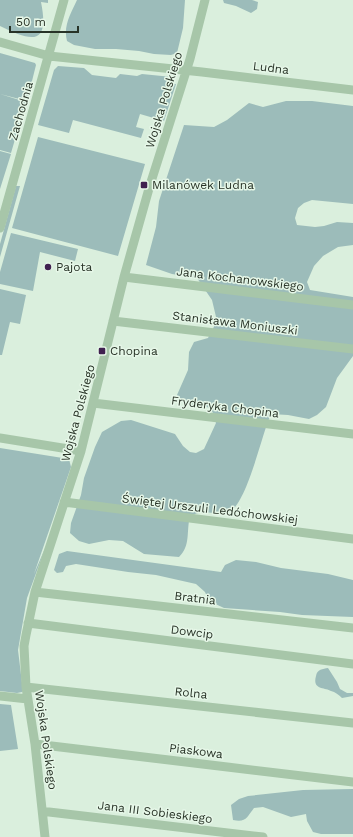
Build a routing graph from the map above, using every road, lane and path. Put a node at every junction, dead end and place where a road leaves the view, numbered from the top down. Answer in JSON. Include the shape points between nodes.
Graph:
{"nodes":[{"id":1,"x":64,"y":0,"type":"edge"},
{"id":2,"x":205,"y":0,"type":"edge"},
{"id":3,"x":0,"y":42,"type":"edge"},
{"id":4,"x":49,"y":56,"type":"junction"},
{"id":5,"x":186,"y":70,"type":"junction"},
{"id":6,"x":353,"y":90,"type":"edge"},
{"id":7,"x":4,"y":200,"type":"edge"},
{"id":8,"x":0,"y":228,"type":"edge"},
{"id":9,"x":124,"y":277,"type":"junction"},
{"id":10,"x":353,"y":305,"type":"edge"},
{"id":11,"x":113,"y":321,"type":"junction"},
{"id":12,"x":353,"y":349,"type":"edge"},
{"id":13,"x":93,"y":403,"type":"junction"},
{"id":14,"x":353,"y":434,"type":"edge"},
{"id":15,"x":0,"y":438,"type":"edge"},
{"id":16,"x":81,"y":451,"type":"junction"},
{"id":17,"x":64,"y":502,"type":"junction"},
{"id":18,"x":353,"y":539,"type":"edge"},
{"id":19,"x":35,"y":592,"type":"junction"},
{"id":20,"x":28,"y":623,"type":"junction"},
{"id":21,"x":353,"y":628,"type":"edge"},
{"id":22,"x":353,"y":664,"type":"edge"},
{"id":23,"x":26,"y":687,"type":"junction"},
{"id":24,"x":0,"y":696,"type":"edge"},
{"id":25,"x":28,"y":699,"type":"junction"},
{"id":26,"x":353,"y":724,"type":"edge"},
{"id":27,"x":35,"y":744,"type":"junction"},
{"id":28,"x":353,"y":782,"type":"edge"},
{"id":29,"x":43,"y":812,"type":"junction"},
{"id":30,"x":45,"y":837,"type":"edge"},
{"id":31,"x":263,"y":837,"type":"edge"}],
"edges":[{"from":1,"to":4,"type":"street","name":"Zachodnia"},
{"from":2,"to":5,"type":"street","name":"Wojska Polskiego"},
{"from":3,"to":4,"type":"street","name":"Ludna"},
{"from":4,"to":5,"type":"street","name":"Ludna"},
{"from":4,"to":7,"type":"street","name":"Zachodnia"},
{"from":5,"to":6,"type":"street","name":"Ludna"},
{"from":5,"to":9,"type":"street","name":"Wojska Polskiego"},
{"from":7,"to":8,"type":"street","name":"Zachodnia"},
{"from":9,"to":10,"type":"street","name":"Jana Kochanowskiego"},
{"from":9,"to":11,"type":"street","name":"Wojska Polskiego"},
{"from":11,"to":12,"type":"street","name":"Stanisława Moniuszki"},
{"from":11,"to":13,"type":"street","name":"Wojska Polskiego"},
{"from":13,"to":14,"type":"street","name":"Fryderyka Chopina"},
{"from":13,"to":16,"type":"street","name":"Wojska Polskiego"},
{"from":15,"to":16,"type":"street"},
{"from":16,"to":17,"type":"street","name":"Wojska Polskiego"},
{"from":17,"to":18,"type":"street","name":"Świętej Urszuli Ledóchowskiej"},
{"from":17,"to":19,"type":"street","name":"Wojska Polskiego"},
{"from":19,"to":20,"type":"street","name":"Wojska Polskiego"},
{"from":19,"to":21,"type":"street","name":"Bratnia"},
{"from":20,"to":22,"type":"street","name":"Dowcip"},
{"from":20,"to":23,"type":"street","name":"Wojska Polskiego","via":[[24,646]]},
{"from":23,"to":25,"type":"street","name":"Wojska Polskiego"},
{"from":23,"to":26,"type":"street","name":"Rolna"},
{"from":24,"to":25,"type":"street"},
{"from":25,"to":27,"type":"street","name":"Wojska Polskiego"},
{"from":27,"to":28,"type":"street","name":"Piaskowa"},
{"from":27,"to":29,"type":"street","name":"Wojska Polskiego"},
{"from":29,"to":30,"type":"street","name":"Wojska Polskiego"},
{"from":29,"to":31,"type":"street","name":"Jana III Sobieskiego"}]}
